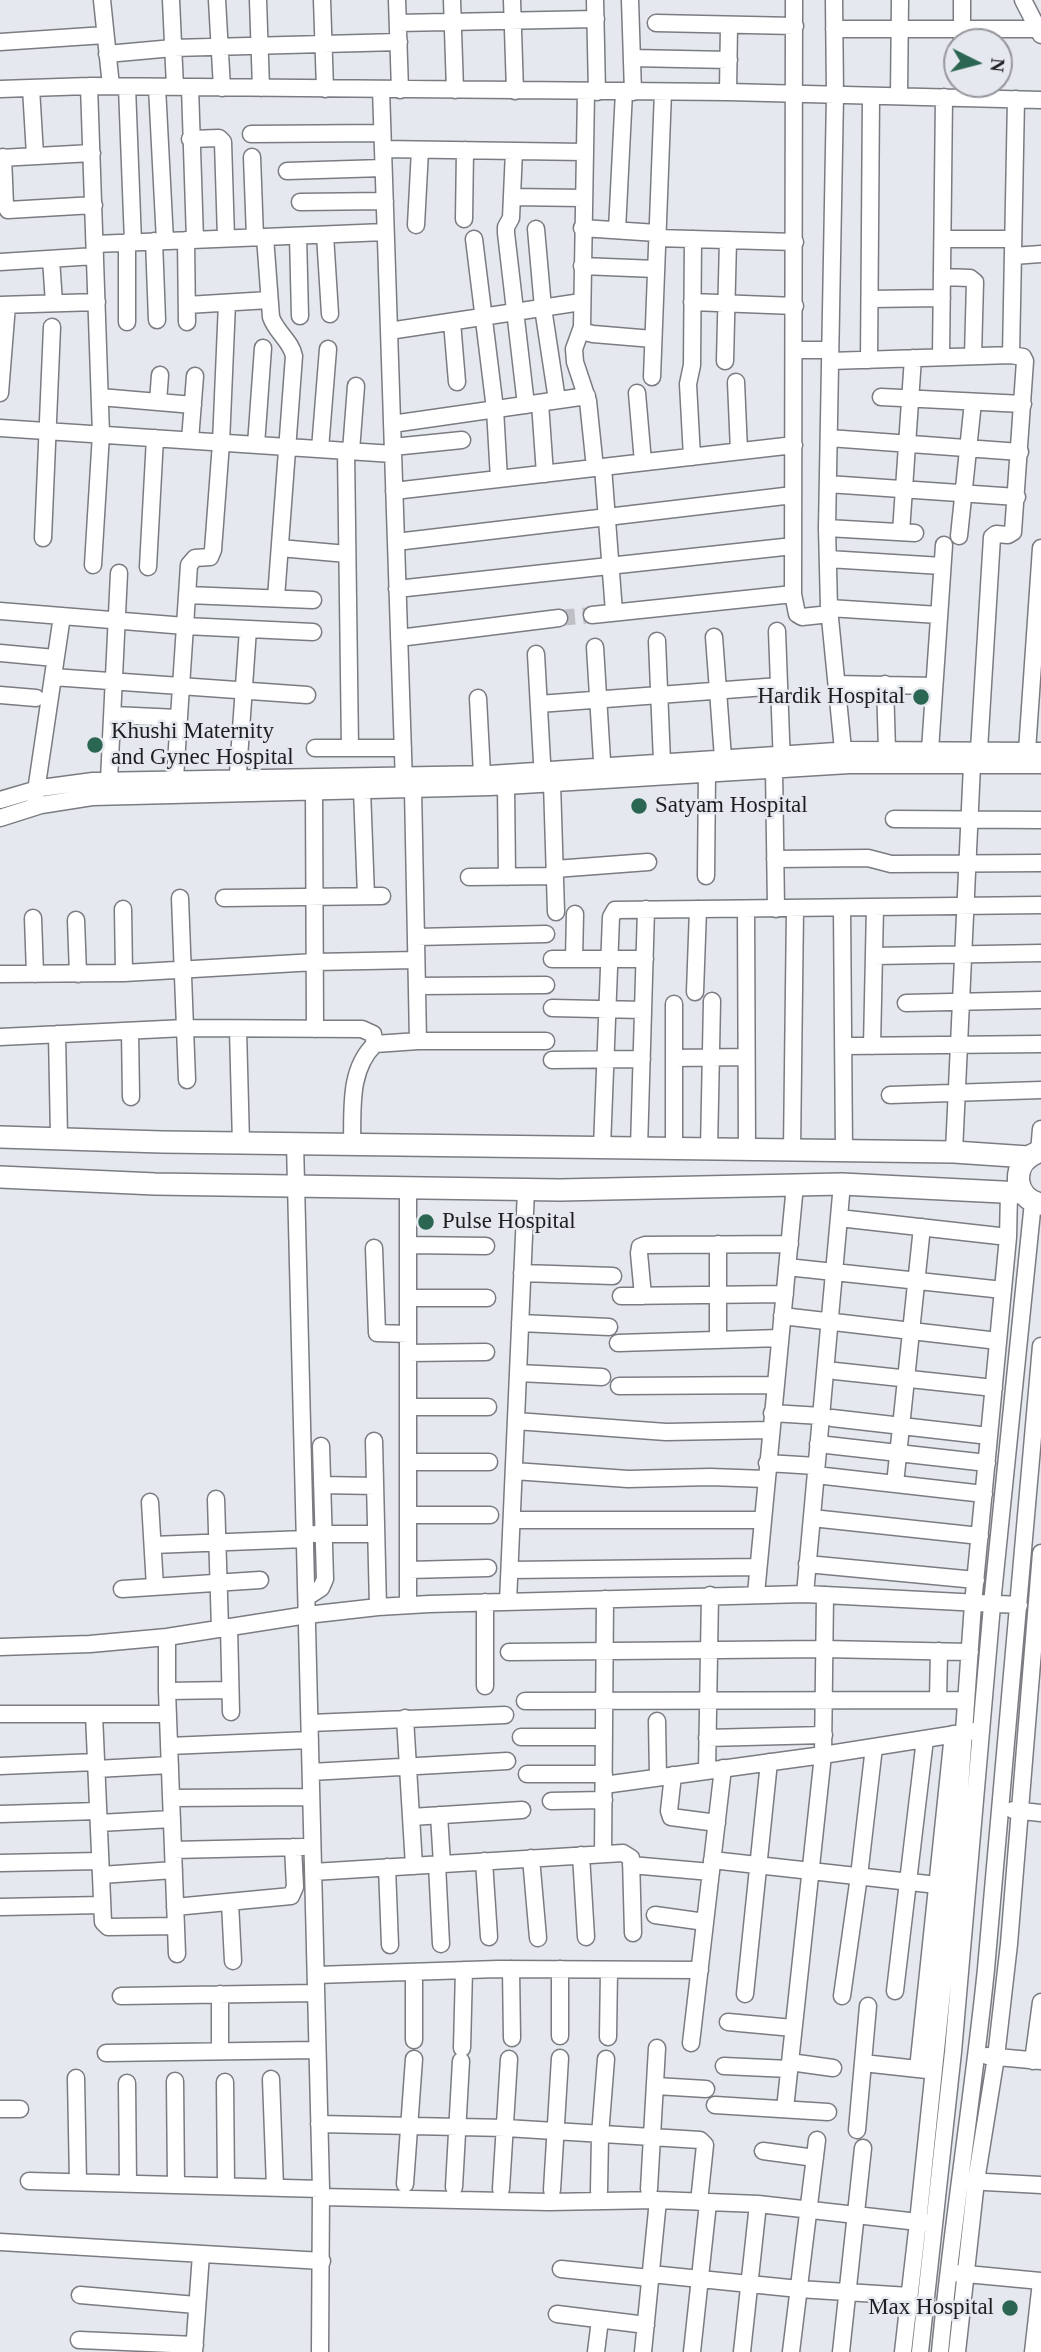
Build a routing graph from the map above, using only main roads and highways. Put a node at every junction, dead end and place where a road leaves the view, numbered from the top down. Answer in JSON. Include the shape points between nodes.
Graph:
{"nodes":[{"id":1,"x":0,"y":1137,"type":"edge"},
{"id":2,"x":1036,"y":1153,"type":"edge"},
{"id":3,"x":0,"y":1177,"type":"edge"},
{"id":4,"x":1026,"y":1198,"type":"edge"}],
"edges":[{"from":1,"to":2,"type":"main road"},
{"from":2,"to":4,"type":"main road","via":[[1019,1168],[1018,1185]]},
{"from":3,"to":4,"type":"main road","via":[[526,1190],[842,1184]]}]}
